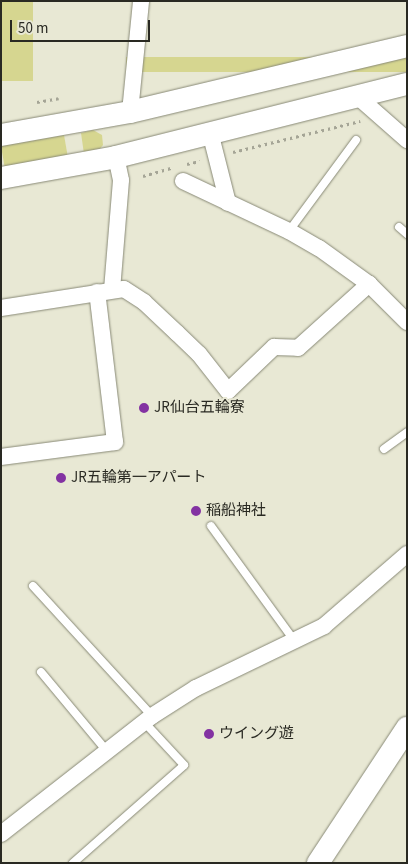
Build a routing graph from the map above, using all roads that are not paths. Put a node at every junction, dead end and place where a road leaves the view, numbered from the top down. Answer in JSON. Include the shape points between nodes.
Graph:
{"nodes":[{"id":1,"x":140,"y":1,"type":"edge"},
{"id":2,"x":407,"y":46,"type":"edge"},
{"id":3,"x":407,"y":84,"type":"edge"},
{"id":4,"x":356,"y":96,"type":"junction"},
{"id":5,"x":130,"y":112,"type":"junction"},
{"id":6,"x":210,"y":132,"type":"junction"},
{"id":7,"x":1,"y":135,"type":"edge"},
{"id":8,"x":356,"y":140,"type":"dead end"},
{"id":9,"x":407,"y":140,"type":"edge"},
{"id":10,"x":116,"y":157,"type":"junction"},
{"id":11,"x":1,"y":178,"type":"edge"},
{"id":12,"x":182,"y":181,"type":"dead end"},
{"id":13,"x":228,"y":203,"type":"junction"},
{"id":14,"x":399,"y":228,"type":"dead end"},
{"id":15,"x":290,"y":231,"type":"junction"},
{"id":16,"x":407,"y":234,"type":"edge"},
{"id":17,"x":369,"y":284,"type":"junction"},
{"id":18,"x":104,"y":291,"type":"junction"},
{"id":19,"x":1,"y":308,"type":"edge"},
{"id":20,"x":405,"y":316,"type":"edge"},
{"id":21,"x":407,"y":432,"type":"edge"},
{"id":22,"x":384,"y":449,"type":"dead end"},
{"id":23,"x":1,"y":457,"type":"edge"},
{"id":24,"x":211,"y":526,"type":"dead end"},
{"id":25,"x":407,"y":554,"type":"edge"},
{"id":26,"x":34,"y":586,"type":"dead end"},
{"id":27,"x":293,"y":639,"type":"junction"},
{"id":28,"x":41,"y":672,"type":"dead end"},
{"id":29,"x":148,"y":719,"type":"junction"},
{"id":30,"x":407,"y":728,"type":"edge"},
{"id":31,"x":106,"y":750,"type":"junction"},
{"id":32,"x":1,"y":834,"type":"edge"},
{"id":33,"x":73,"y":863,"type":"edge"},
{"id":34,"x":318,"y":863,"type":"edge"}],
"edges":[{"from":1,"to":5,"type":"street"},
{"from":2,"to":5,"type":"street"},
{"from":3,"to":4,"type":"street"},
{"from":4,"to":6,"type":"street"},
{"from":4,"to":9,"type":"street"},
{"from":5,"to":7,"type":"street"},
{"from":6,"to":10,"type":"street"},
{"from":6,"to":13,"type":"street"},
{"from":8,"to":15,"type":"lane"},
{"from":10,"to":11,"type":"street"},
{"from":10,"to":18,"type":"street","via":[[121,180]]},
{"from":12,"to":13,"type":"street"},
{"from":13,"to":15,"type":"street"},
{"from":14,"to":16,"type":"lane"},
{"from":15,"to":17,"type":"street"},
{"from":17,"to":18,"type":"street","via":[[298,348],[274,347],[228,391],[199,354],[144,302],[124,289]]},
{"from":17,"to":20,"type":"street"},
{"from":18,"to":19,"type":"street"},
{"from":18,"to":23,"type":"street","via":[[115,442]]},
{"from":21,"to":22,"type":"lane"},
{"from":24,"to":27,"type":"lane"},
{"from":25,"to":27,"type":"street","via":[[324,626]]},
{"from":26,"to":29,"type":"lane"},
{"from":27,"to":29,"type":"street","via":[[196,688]]},
{"from":28,"to":31,"type":"lane"},
{"from":29,"to":31,"type":"street"},
{"from":29,"to":33,"type":"lane","via":[[184,765]]},
{"from":30,"to":34,"type":"street"},
{"from":31,"to":32,"type":"street"}]}
